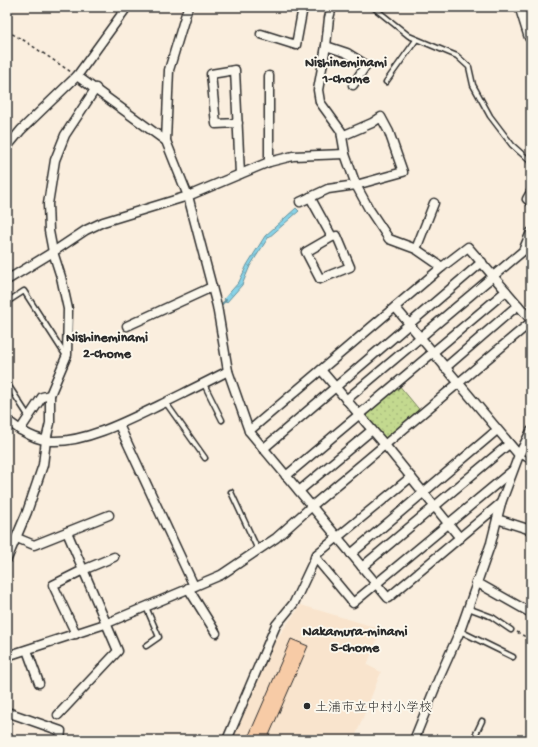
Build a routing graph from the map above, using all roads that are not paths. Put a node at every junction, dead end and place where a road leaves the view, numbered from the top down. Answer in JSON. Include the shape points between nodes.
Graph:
{"nodes":[{"id":1,"x":127,"y":7,"type":"edge"},
{"id":2,"x":188,"y":7,"type":"edge"},
{"id":3,"x":303,"y":7,"type":"edge"},
{"id":4,"x":332,"y":7,"type":"edge"},
{"id":5,"x":373,"y":7,"type":"edge"},
{"id":6,"x":522,"y":7,"type":"edge"},
{"id":7,"x":261,"y":34,"type":"dead end"},
{"id":8,"x":531,"y":36,"type":"edge"},
{"id":9,"x":416,"y":40,"type":"junction"},
{"id":10,"x":326,"y":46,"type":"junction"},
{"id":11,"x":77,"y":76,"type":"junction"},
{"id":12,"x":269,"y":76,"type":"dead end"},
{"id":13,"x":386,"y":82,"type":"dead end"},
{"id":14,"x":353,"y":85,"type":"dead end"},
{"id":15,"x":96,"y":88,"type":"junction"},
{"id":16,"x":238,"y":123,"type":"junction"},
{"id":17,"x":342,"y":136,"type":"junction"},
{"id":18,"x":166,"y":141,"type":"junction"},
{"id":19,"x":7,"y":148,"type":"edge"},
{"id":20,"x":345,"y":154,"type":"junction"},
{"id":21,"x":269,"y":162,"type":"junction"},
{"id":22,"x":531,"y":162,"type":"edge"},
{"id":23,"x":240,"y":174,"type":"junction"},
{"id":24,"x":356,"y":184,"type":"junction"},
{"id":25,"x":531,"y":192,"type":"edge"},
{"id":26,"x":188,"y":196,"type":"junction"},
{"id":27,"x":310,"y":197,"type":"junction"},
{"id":28,"x":300,"y":202,"type":"dead end"},
{"id":29,"x":531,"y":202,"type":"edge"},
{"id":30,"x":434,"y":203,"type":"dead end"},
{"id":31,"x":531,"y":232,"type":"edge"},
{"id":32,"x":332,"y":237,"type":"junction"},
{"id":33,"x":416,"y":249,"type":"junction"},
{"id":34,"x":53,"y":252,"type":"junction"},
{"id":35,"x":482,"y":262,"type":"junction"},
{"id":36,"x":442,"y":267,"type":"junction"},
{"id":37,"x":494,"y":276,"type":"junction"},
{"id":38,"x":7,"y":280,"type":"edge"},
{"id":39,"x":212,"y":287,"type":"junction"},
{"id":40,"x":506,"y":291,"type":"junction"},
{"id":41,"x":7,"y":302,"type":"edge"},
{"id":42,"x":518,"y":305,"type":"junction"},
{"id":43,"x":395,"y":307,"type":"junction"},
{"id":44,"x":531,"y":321,"type":"edge"},
{"id":45,"x":409,"y":324,"type":"junction"},
{"id":46,"x":127,"y":326,"type":"dead end"},
{"id":47,"x":420,"y":338,"type":"junction"},
{"id":48,"x":433,"y":353,"type":"junction"},
{"id":49,"x":67,"y":355,"type":"junction"},
{"id":50,"x":445,"y":368,"type":"junction"},
{"id":51,"x":321,"y":370,"type":"junction"},
{"id":52,"x":228,"y":371,"type":"junction"},
{"id":53,"x":7,"y":383,"type":"edge"},
{"id":54,"x":458,"y":383,"type":"junction"},
{"id":55,"x":204,"y":384,"type":"junction"},
{"id":56,"x":335,"y":387,"type":"junction"},
{"id":57,"x":50,"y":395,"type":"junction"},
{"id":58,"x":346,"y":400,"type":"junction"},
{"id":59,"x":166,"y":403,"type":"junction"},
{"id":60,"x":359,"y":415,"type":"junction"},
{"id":61,"x":29,"y":417,"type":"junction"},
{"id":62,"x":7,"y":420,"type":"edge"},
{"id":63,"x":222,"y":420,"type":"dead end"},
{"id":64,"x":119,"y":426,"type":"junction"},
{"id":65,"x":20,"y":430,"type":"junction"},
{"id":66,"x":372,"y":430,"type":"junction"},
{"id":67,"x":497,"y":430,"type":"junction"},
{"id":68,"x":249,"y":431,"type":"junction"},
{"id":69,"x":531,"y":431,"type":"edge"},
{"id":70,"x":46,"y":440,"type":"junction"},
{"id":71,"x":509,"y":444,"type":"junction"},
{"id":72,"x":385,"y":445,"type":"junction"},
{"id":73,"x":263,"y":449,"type":"junction"},
{"id":74,"x":519,"y":455,"type":"junction"},
{"id":75,"x":205,"y":458,"type":"dead end"},
{"id":76,"x":531,"y":461,"type":"edge"},
{"id":77,"x":513,"y":471,"type":"junction"},
{"id":78,"x":286,"y":476,"type":"junction"},
{"id":79,"x":411,"y":477,"type":"junction"},
{"id":80,"x":299,"y":491,"type":"junction"},
{"id":81,"x":231,"y":492,"type":"dead end"},
{"id":82,"x":423,"y":493,"type":"junction"},
{"id":83,"x":500,"y":503,"type":"junction"},
{"id":84,"x":312,"y":506,"type":"junction"},
{"id":85,"x":434,"y":506,"type":"junction"},
{"id":86,"x":109,"y":515,"type":"dead end"},
{"id":87,"x":497,"y":519,"type":"junction"},
{"id":88,"x":448,"y":523,"type":"junction"},
{"id":89,"x":531,"y":530,"type":"edge"},
{"id":90,"x":67,"y":532,"type":"junction"},
{"id":91,"x":17,"y":538,"type":"junction"},
{"id":92,"x":338,"y":538,"type":"junction"},
{"id":93,"x":460,"y":538,"type":"junction"},
{"id":94,"x":258,"y":550,"type":"junction"},
{"id":95,"x":351,"y":554,"type":"junction"},
{"id":96,"x":114,"y":557,"type":"dead end"},
{"id":97,"x":316,"y":557,"type":"junction"},
{"id":98,"x":7,"y":559,"type":"edge"},
{"id":99,"x":362,"y":566,"type":"junction"},
{"id":100,"x":83,"y":570,"type":"junction"},
{"id":101,"x":476,"y":582,"type":"junction"},
{"id":102,"x":376,"y":584,"type":"junction"},
{"id":103,"x":191,"y":587,"type":"junction"},
{"id":104,"x":146,"y":606,"type":"junction"},
{"id":105,"x":468,"y":608,"type":"junction"},
{"id":106,"x":531,"y":613,"type":"edge"},
{"id":107,"x":105,"y":624,"type":"junction"},
{"id":108,"x":511,"y":630,"type":"road end"},
{"id":109,"x":460,"y":631,"type":"junction"},
{"id":110,"x":216,"y":633,"type":"dead end"},
{"id":111,"x":76,"y":634,"type":"junction"},
{"id":112,"x":146,"y":646,"type":"dead end"},
{"id":113,"x":27,"y":650,"type":"junction"},
{"id":114,"x":7,"y":656,"type":"edge"},
{"id":115,"x":513,"y":657,"type":"dead end"},
{"id":116,"x":39,"y":683,"type":"dead end"},
{"id":117,"x":7,"y":712,"type":"edge"},
{"id":118,"x":58,"y":715,"type":"dead end"},
{"id":119,"x":482,"y":721,"type":"dead end"},
{"id":120,"x":60,"y":740,"type":"edge"},
{"id":121,"x":227,"y":740,"type":"edge"},
{"id":122,"x":414,"y":740,"type":"edge"},
{"id":123,"x":473,"y":740,"type":"edge"}],
"edges":[{"from":1,"to":11,"type":"street"},
{"from":2,"to":18,"type":"street","via":[[169,70]]},
{"from":3,"to":7,"type":"street","via":[[296,45]]},
{"from":4,"to":10,"type":"street"},
{"from":5,"to":9,"type":"lane"},
{"from":6,"to":8,"type":"highway"},
{"from":9,"to":13,"type":"lane"},
{"from":9,"to":22,"type":"lane","via":[[457,56],[468,67],[473,85],[490,116],[512,145]]},
{"from":10,"to":14,"type":"street","via":[[347,53],[366,65]]},
{"from":10,"to":17,"type":"street","via":[[318,90],[320,102]]},
{"from":11,"to":15,"type":"street"},
{"from":11,"to":19,"type":"street","via":[[21,130]]},
{"from":12,"to":21,"type":"street"},
{"from":15,"to":18,"type":"street"},
{"from":15,"to":34,"type":"street","via":[[65,135],[55,160],[48,204]]},
{"from":16,"to":16,"type":"street","via":[[235,70],[211,74],[216,124]]},
{"from":16,"to":23,"type":"street"},
{"from":17,"to":20,"type":"street"},
{"from":17,"to":24,"type":"street","via":[[381,117],[403,172]]},
{"from":18,"to":26,"type":"street"},
{"from":20,"to":21,"type":"street","via":[[293,156]]},
{"from":20,"to":24,"type":"street"},
{"from":21,"to":23,"type":"street"},
{"from":23,"to":26,"type":"street"},
{"from":24,"to":27,"type":"street","via":[[328,189]]},
{"from":24,"to":33,"type":"street","via":[[389,239]]},
{"from":25,"to":29,"type":"street","via":[[527,199]]},
{"from":26,"to":34,"type":"street","via":[[103,222]]},
{"from":26,"to":39,"type":"street"},
{"from":27,"to":28,"type":"street"},
{"from":27,"to":32,"type":"street"},
{"from":30,"to":33,"type":"street"},
{"from":31,"to":37,"type":"street","via":[[523,251]]},
{"from":32,"to":32,"type":"street","via":[[337,236],[350,267],[320,279],[306,252]]},
{"from":33,"to":36,"type":"street"},
{"from":34,"to":38,"type":"street"},
{"from":34,"to":49,"type":"street","via":[[68,309]]},
{"from":35,"to":36,"type":"street","via":[[468,247]]},
{"from":35,"to":37,"type":"street"},
{"from":35,"to":45,"type":"street"},
{"from":36,"to":43,"type":"street"},
{"from":37,"to":40,"type":"street"},
{"from":37,"to":47,"type":"street"},
{"from":39,"to":46,"type":"street"},
{"from":39,"to":52,"type":"street"},
{"from":40,"to":42,"type":"street"},
{"from":40,"to":48,"type":"street"},
{"from":41,"to":49,"type":"lane","via":[[24,291]]},
{"from":42,"to":44,"type":"street"},
{"from":42,"to":50,"type":"street"},
{"from":43,"to":45,"type":"street"},
{"from":43,"to":51,"type":"street"},
{"from":44,"to":54,"type":"street"},
{"from":45,"to":47,"type":"street"},
{"from":45,"to":56,"type":"street"},
{"from":47,"to":48,"type":"street"},
{"from":47,"to":58,"type":"street"},
{"from":48,"to":50,"type":"street"},
{"from":48,"to":60,"type":"street"},
{"from":49,"to":57,"type":"street"},
{"from":50,"to":54,"type":"street"},
{"from":51,"to":56,"type":"street"},
{"from":51,"to":68,"type":"street"},
{"from":52,"to":55,"type":"street"},
{"from":52,"to":68,"type":"street"},
{"from":53,"to":61,"type":"lane"},
{"from":54,"to":67,"type":"street"},
{"from":54,"to":72,"type":"street"},
{"from":55,"to":59,"type":"street"},
{"from":55,"to":63,"type":"lane"},
{"from":56,"to":58,"type":"street"},
{"from":56,"to":73,"type":"street"},
{"from":57,"to":61,"type":"street","via":[[42,397]]},
{"from":57,"to":70,"type":"street","via":[[50,423]]},
{"from":58,"to":60,"type":"street"},
{"from":59,"to":64,"type":"street"},
{"from":59,"to":75,"type":"lane"},
{"from":60,"to":66,"type":"street"},
{"from":60,"to":78,"type":"street"},
{"from":61,"to":65,"type":"street"},
{"from":62,"to":65,"type":"street"},
{"from":64,"to":70,"type":"street","via":[[69,440]]},
{"from":64,"to":103,"type":"street"},
{"from":65,"to":70,"type":"street"},
{"from":66,"to":72,"type":"street"},
{"from":66,"to":80,"type":"street"},
{"from":67,"to":71,"type":"street"},
{"from":67,"to":82,"type":"street"},
{"from":68,"to":73,"type":"street"},
{"from":69,"to":74,"type":"street"},
{"from":70,"to":91,"type":"street","via":[[43,465]]},
{"from":71,"to":74,"type":"street"},
{"from":71,"to":85,"type":"street"},
{"from":72,"to":79,"type":"street"},
{"from":72,"to":84,"type":"street"},
{"from":73,"to":78,"type":"street"},
{"from":74,"to":76,"type":"lane"},
{"from":74,"to":77,"type":"street"},
{"from":77,"to":83,"type":"street"},
{"from":77,"to":88,"type":"street"},
{"from":78,"to":80,"type":"street"},
{"from":79,"to":82,"type":"street"},
{"from":79,"to":92,"type":"street"},
{"from":80,"to":84,"type":"street"},
{"from":81,"to":94,"type":"lane"},
{"from":82,"to":85,"type":"street"},
{"from":82,"to":95,"type":"street"},
{"from":83,"to":87,"type":"street"},
{"from":83,"to":93,"type":"street"},
{"from":84,"to":92,"type":"street"},
{"from":84,"to":94,"type":"street","via":[[276,538]]},
{"from":85,"to":88,"type":"street"},
{"from":85,"to":99,"type":"street"},
{"from":86,"to":90,"type":"street"},
{"from":87,"to":89,"type":"street"},
{"from":87,"to":101,"type":"street"},
{"from":88,"to":93,"type":"street"},
{"from":88,"to":102,"type":"street"},
{"from":90,"to":91,"type":"street","via":[[34,545]]},
{"from":90,"to":100,"type":"street"},
{"from":91,"to":98,"type":"street"},
{"from":92,"to":95,"type":"street"},
{"from":92,"to":97,"type":"street"},
{"from":93,"to":102,"type":"street","via":[[388,598]]},
{"from":94,"to":103,"type":"street","via":[[221,575]]},
{"from":95,"to":99,"type":"street"},
{"from":96,"to":100,"type":"street"},
{"from":97,"to":102,"type":"street","via":[[353,603]]},
{"from":97,"to":121,"type":"street","via":[[294,603],[276,625]]},
{"from":99,"to":102,"type":"street"},
{"from":100,"to":107,"type":"street"},
{"from":100,"to":111,"type":"street","via":[[53,586]]},
{"from":101,"to":105,"type":"street"},
{"from":101,"to":106,"type":"street"},
{"from":103,"to":104,"type":"street"},
{"from":103,"to":110,"type":"street"},
{"from":104,"to":107,"type":"street"},
{"from":104,"to":112,"type":"lane","via":[[159,637]]},
{"from":105,"to":108,"type":"lane","via":[[492,616]]},
{"from":105,"to":109,"type":"street"},
{"from":107,"to":111,"type":"street"},
{"from":107,"to":118,"type":"street","via":[[118,651]]},
{"from":109,"to":115,"type":"lane"},
{"from":109,"to":122,"type":"street"},
{"from":111,"to":113,"type":"street"},
{"from":113,"to":114,"type":"street"},
{"from":113,"to":116,"type":"street"},
{"from":117,"to":120,"type":"street","via":[[61,731]]},
{"from":119,"to":123,"type":"lane"}]}
